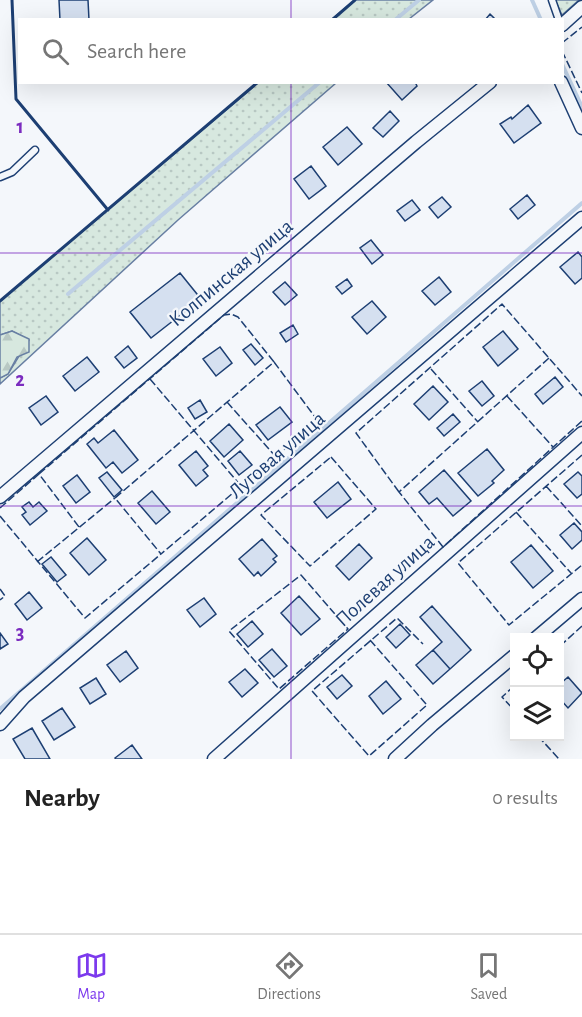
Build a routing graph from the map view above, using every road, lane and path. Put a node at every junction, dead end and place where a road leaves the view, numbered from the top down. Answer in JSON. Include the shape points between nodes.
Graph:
{"nodes":[{"id":1,"x":552,"y":0,"type":"edge"},
{"id":2,"x":582,"y":8,"type":"edge"},
{"id":3,"x":558,"y":18,"type":"edge"},
{"id":4,"x":564,"y":23,"type":"edge"},
{"id":5,"x":488,"y":84,"type":"edge"},
{"id":6,"x":562,"y":84,"type":"edge"},
{"id":7,"x":582,"y":128,"type":"edge"},
{"id":8,"x":35,"y":150,"type":"dead end"},
{"id":9,"x":0,"y":177,"type":"edge"},
{"id":10,"x":582,"y":218,"type":"edge"},
{"id":11,"x":582,"y":433,"type":"edge"},
{"id":12,"x":0,"y":497,"type":"edge"},
{"id":13,"x":582,"y":599,"type":"edge"},
{"id":14,"x":542,"y":633,"type":"edge"},
{"id":15,"x":510,"y":659,"type":"edge"},
{"id":16,"x":0,"y":724,"type":"edge"},
{"id":17,"x":214,"y":759,"type":"edge"},
{"id":18,"x":395,"y":759,"type":"edge"}],
"edges":[{"from":1,"to":3,"type":"lane"},
{"from":2,"to":4,"type":"street"},
{"from":5,"to":12,"type":"street","name":"Колпинская улица"},
{"from":6,"to":7,"type":"street"},
{"from":8,"to":9,"type":"lane","via":[[12,172]]},
{"from":10,"to":16,"type":"street","name":"Луговая улица","via":[[24,697]]},
{"from":11,"to":17,"type":"street","name":"Полевая улица"},
{"from":13,"to":14,"type":"street"},
{"from":15,"to":18,"type":"street"}]}
